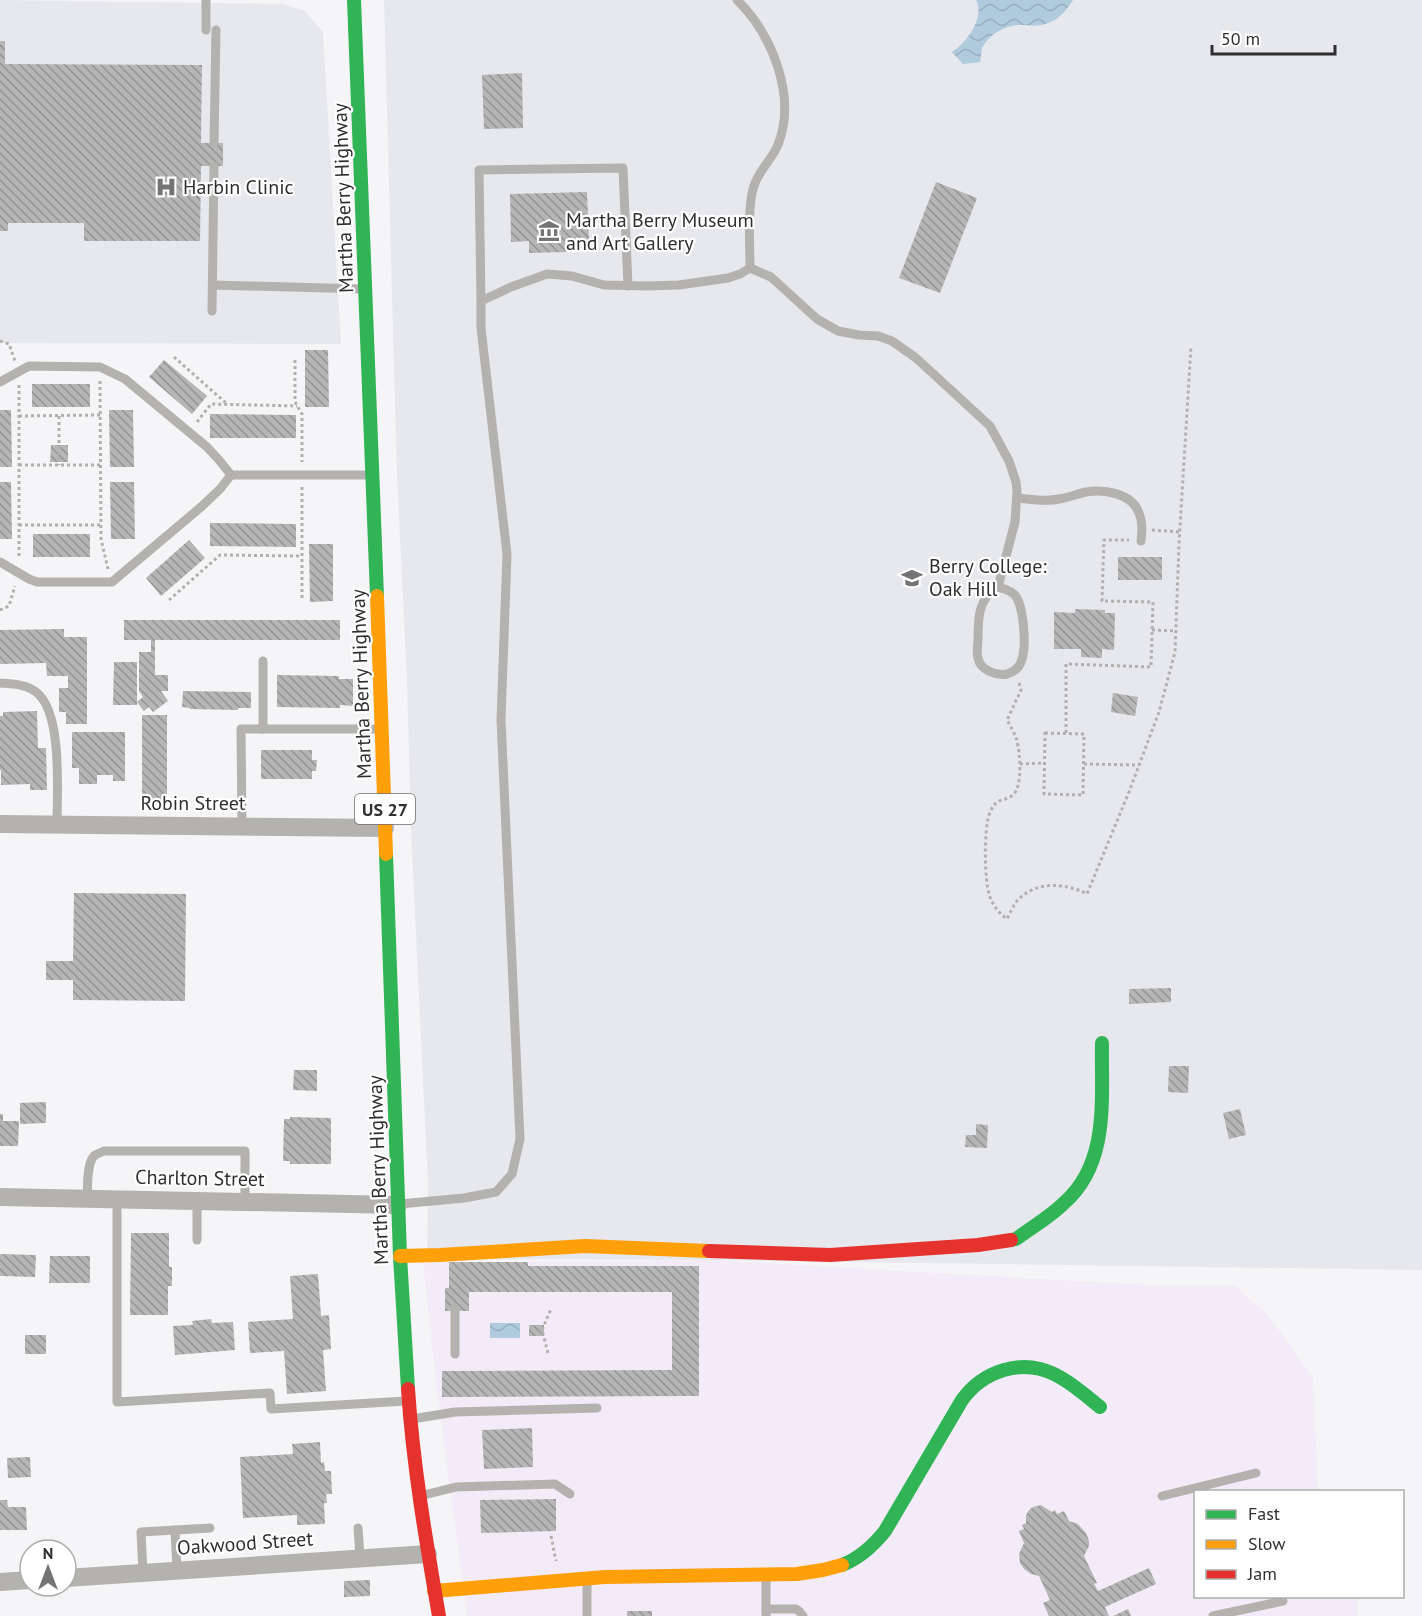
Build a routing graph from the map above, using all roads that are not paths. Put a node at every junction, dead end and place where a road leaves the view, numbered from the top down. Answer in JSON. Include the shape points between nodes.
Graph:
{"nodes":[{"id":1,"x":206,"y":0,"type":"edge"},
{"id":2,"x":354,"y":0,"type":"edge"},
{"id":3,"x":737,"y":0,"type":"edge"},
{"id":4,"x":214,"y":143,"type":"dead end"},
{"id":5,"x":214,"y":166,"type":"dead end"},
{"id":6,"x":750,"y":268,"type":"junction"},
{"id":7,"x":213,"y":285,"type":"junction"},
{"id":8,"x":628,"y":286,"type":"junction"},
{"id":9,"x":366,"y":289,"type":"junction"},
{"id":10,"x":482,"y":301,"type":"junction"},
{"id":11,"x":212,"y":311,"type":"dead end"},
{"id":12,"x":0,"y":382,"type":"edge"},
{"id":13,"x":231,"y":475,"type":"junction"},
{"id":14,"x":372,"y":475,"type":"junction"},
{"id":15,"x":1017,"y":498,"type":"junction"},
{"id":16,"x":1141,"y":541,"type":"road end"},
{"id":17,"x":0,"y":562,"type":"edge"},
{"id":18,"x":998,"y":587,"type":"junction"},
{"id":19,"x":263,"y":662,"type":"dead end"},
{"id":20,"x":0,"y":683,"type":"edge"},
{"id":21,"x":263,"y":729,"type":"junction"},
{"id":22,"x":381,"y":729,"type":"junction"},
{"id":23,"x":0,"y":824,"type":"edge"},
{"id":24,"x":57,"y":824,"type":"junction"},
{"id":25,"x":242,"y":826,"type":"junction"},
{"id":26,"x":385,"y":828,"type":"junction"},
{"id":27,"x":1102,"y":1043,"type":"dead end"},
{"id":28,"x":0,"y":1197,"type":"edge"},
{"id":29,"x":87,"y":1199,"type":"junction"},
{"id":30,"x":117,"y":1199,"type":"junction"},
{"id":31,"x":197,"y":1201,"type":"junction"},
{"id":32,"x":245,"y":1202,"type":"junction"},
{"id":33,"x":398,"y":1204,"type":"junction"},
{"id":34,"x":197,"y":1240,"type":"dead end"},
{"id":35,"x":400,"y":1256,"type":"junction"},
{"id":36,"x":455,"y":1308,"type":"dead end"},
{"id":37,"x":455,"y":1354,"type":"dead end"},
{"id":38,"x":409,"y":1401,"type":"junction"},
{"id":39,"x":1101,"y":1407,"type":"dead end"},
{"id":40,"x":597,"y":1408,"type":"dead end"},
{"id":41,"x":410,"y":1420,"type":"junction"},
{"id":42,"x":1256,"y":1473,"type":"dead end"},
{"id":43,"x":570,"y":1494,"type":"dead end"},
{"id":44,"x":419,"y":1496,"type":"junction"},
{"id":45,"x":1162,"y":1496,"type":"dead end"},
{"id":46,"x":210,"y":1528,"type":"dead end"},
{"id":47,"x":358,"y":1528,"type":"dead end"},
{"id":48,"x":175,"y":1530,"type":"junction"},
{"id":49,"x":428,"y":1554,"type":"junction"},
{"id":50,"x":360,"y":1557,"type":"junction"},
{"id":51,"x":177,"y":1570,"type":"junction"},
{"id":52,"x":143,"y":1572,"type":"junction"},
{"id":53,"x":766,"y":1574,"type":"junction"},
{"id":54,"x":78,"y":1577,"type":"edge"},
{"id":55,"x":587,"y":1578,"type":"junction"},
{"id":56,"x":18,"y":1581,"type":"edge"},
{"id":57,"x":0,"y":1582,"type":"edge"},
{"id":58,"x":434,"y":1591,"type":"junction"},
{"id":59,"x":1283,"y":1601,"type":"dead end"},
{"id":60,"x":766,"y":1612,"type":"edge"},
{"id":61,"x":439,"y":1616,"type":"edge"},
{"id":62,"x":587,"y":1616,"type":"edge"},
{"id":63,"x":803,"y":1616,"type":"edge"},
{"id":64,"x":1213,"y":1616,"type":"edge"}],
"edges":[{"from":1,"to":4,"type":"lane","via":[[211,30]]},
{"from":2,"to":9,"type":"main road","name":"Martha Berry Highway","number":"US 27"},
{"from":3,"to":6,"type":"lane","via":[[762,30],[779,68],[785,109],[779,145],[753,187]]},
{"from":5,"to":7,"type":"lane"},
{"from":6,"to":8,"type":"lane","via":[[711,281]]},
{"from":6,"to":15,"type":"lane","via":[[771,277],[817,319],[838,331],[878,336],[916,358],[990,426],[1009,460]]},
{"from":7,"to":9,"type":"lane"},
{"from":7,"to":11,"type":"lane"},
{"from":8,"to":10,"type":"lane","via":[[547,274]]},
{"from":8,"to":10,"type":"lane","via":[[623,168],[479,170]]},
{"from":9,"to":14,"type":"main road","name":"Martha Berry Highway","number":"US 27"},
{"from":10,"to":33,"type":"lane","via":[[507,554],[501,720],[520,1139],[512,1174],[496,1192]]},
{"from":12,"to":13,"type":"lane","via":[[29,366],[100,367],[125,379],[219,460]]},
{"from":13,"to":14,"type":"lane"},
{"from":13,"to":17,"type":"lane","via":[[201,507],[112,582],[37,582]]},
{"from":14,"to":22,"type":"main road","name":"Martha Berry Highway","number":"US 27"},
{"from":15,"to":16,"type":"lane","via":[[1058,500],[1103,490],[1117,493],[1138,510]]},
{"from":15,"to":18,"type":"lane","via":[[1015,522]]},
{"from":18,"to":18,"type":"lane","via":[[980,609],[978,659],[992,673],[1008,674],[1021,663],[1023,655],[1022,613],[1014,594]]},
{"from":19,"to":21,"type":"lane"},
{"from":20,"to":24,"type":"lane","via":[[29,687],[45,703],[58,757]]},
{"from":21,"to":22,"type":"lane"},
{"from":21,"to":25,"type":"lane","via":[[241,729]]},
{"from":22,"to":26,"type":"main road","name":"Martha Berry Highway","number":"US 27"},
{"from":23,"to":24,"type":"street","name":"Robin Street"},
{"from":24,"to":25,"type":"street","name":"Robin Street"},
{"from":25,"to":26,"type":"street","name":"Robin Street"},
{"from":26,"to":33,"type":"main road","name":"Martha Berry Highway","number":"US 27"},
{"from":27,"to":35,"type":"main road","via":[[1101,1130],[1090,1168],[1065,1203],[1016,1239],[830,1255],[585,1246]]},
{"from":28,"to":29,"type":"street","name":"Charlton Street"},
{"from":29,"to":30,"type":"street","name":"Charlton Street"},
{"from":29,"to":32,"type":"lane","via":[[91,1160],[104,1151],[245,1151]]},
{"from":30,"to":31,"type":"street","name":"Charlton Street"},
{"from":30,"to":38,"type":"lane","via":[[117,1402],[270,1393],[271,1409]]},
{"from":31,"to":32,"type":"street","name":"Charlton Street"},
{"from":31,"to":34,"type":"lane"},
{"from":32,"to":33,"type":"street","name":"Charlton Street"},
{"from":33,"to":35,"type":"main road","name":"Martha Berry Highway","number":"US 27"},
{"from":35,"to":38,"type":"main road","name":"Martha Berry Highway","number":"US 27"},
{"from":36,"to":37,"type":"lane"},
{"from":38,"to":41,"type":"main road","name":"Martha Berry Highway","number":"US 27"},
{"from":39,"to":53,"type":"main road","via":[[1054,1374],[1035,1366],[1017,1366],[984,1377],[962,1400],[896,1514],[870,1548],[824,1571]]},
{"from":40,"to":41,"type":"lane","via":[[454,1412]]},
{"from":41,"to":44,"type":"main road","name":"Martha Berry Highway","number":"US 27"},
{"from":42,"to":45,"type":"lane"},
{"from":43,"to":44,"type":"lane","via":[[555,1484],[456,1487]]},
{"from":44,"to":49,"type":"main road","name":"Martha Berry Highway","number":"US 27"},
{"from":46,"to":48,"type":"lane"},
{"from":47,"to":50,"type":"lane"},
{"from":48,"to":51,"type":"lane"},
{"from":48,"to":52,"type":"lane","via":[[141,1532]]},
{"from":49,"to":50,"type":"street","name":"Oakwood Street"},
{"from":49,"to":58,"type":"main road","name":"Martha Berry Highway","number":"US 27"},
{"from":50,"to":51,"type":"street","name":"Oakwood Street"},
{"from":51,"to":52,"type":"street","name":"Oakwood Street"},
{"from":52,"to":54,"type":"street","name":"Oakwood Street"},
{"from":53,"to":55,"type":"main road"},
{"from":53,"to":60,"type":"lane"},
{"from":55,"to":58,"type":"main road"},
{"from":55,"to":62,"type":"lane"},
{"from":56,"to":57,"type":"street"},
{"from":58,"to":61,"type":"main road","name":"Martha Berry Highway","number":"US 27"},
{"from":59,"to":64,"type":"lane"},
{"from":60,"to":63,"type":"lane","via":[[796,1609]]}]}
